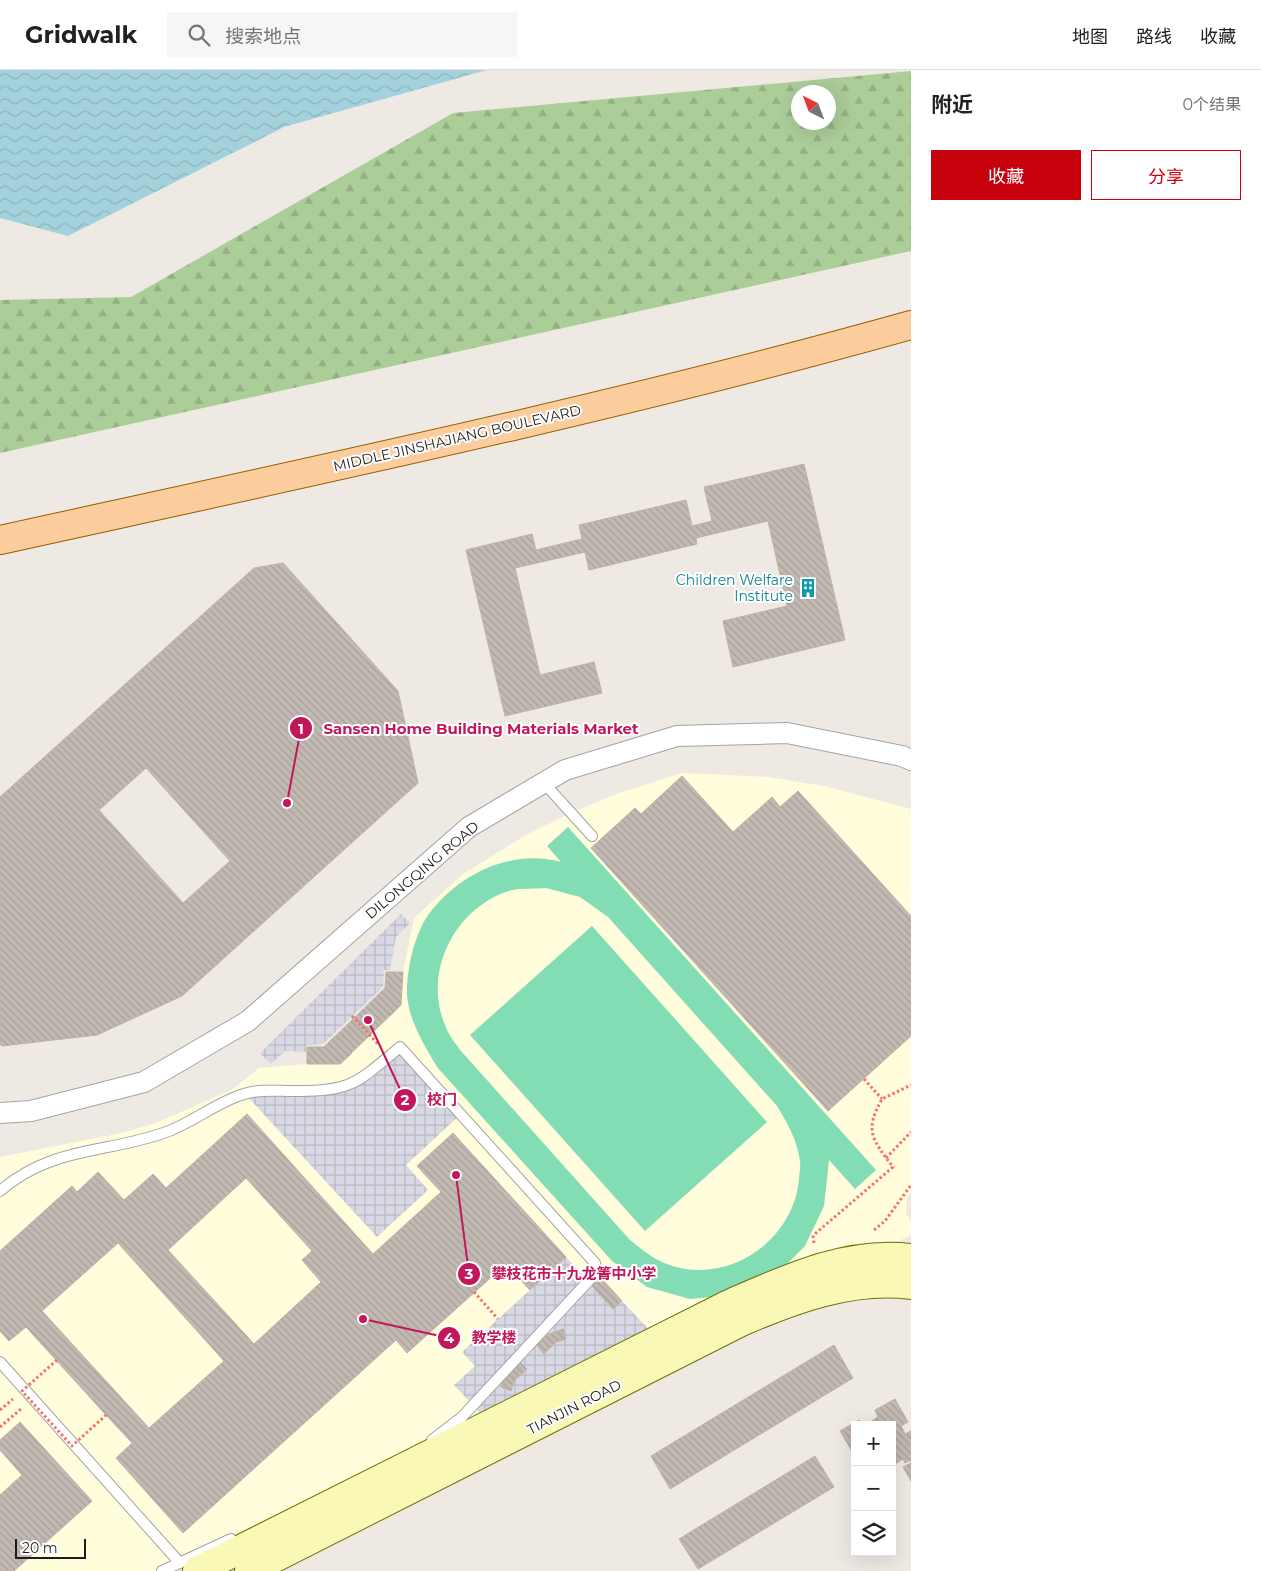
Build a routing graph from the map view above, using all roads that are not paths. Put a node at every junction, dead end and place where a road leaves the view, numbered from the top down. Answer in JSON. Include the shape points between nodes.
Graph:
{"nodes":[{"id":1,"x":911,"y":325,"type":"edge"},
{"id":2,"x":0,"y":540,"type":"edge"},
{"id":3,"x":911,"y":760,"type":"edge"},
{"id":4,"x":544,"y":783,"type":"junction"},
{"id":5,"x":592,"y":836,"type":"dead end"},
{"id":6,"x":0,"y":1113,"type":"edge"},
{"id":7,"x":0,"y":1191,"type":"edge"},
{"id":8,"x":911,"y":1258,"type":"edge"},
{"id":9,"x":911,"y":1285,"type":"edge"},
{"id":10,"x":0,"y":1362,"type":"edge"},
{"id":11,"x":286,"y":1514,"type":"dead end"},
{"id":12,"x":242,"y":1534,"type":"dead end"},
{"id":13,"x":188,"y":1567,"type":"edge"},
{"id":14,"x":162,"y":1571,"type":"edge"},
{"id":15,"x":249,"y":1571,"type":"edge"}],
"edges":[{"from":1,"to":2,"type":"main road","name":"MIDDLE JINSHAJIANG BOULEVARD","via":[[519,426]]},
{"from":3,"to":4,"type":"street","name":"DILONGQING ROAD","via":[[788,733],[677,736],[565,770]]},
{"from":4,"to":5,"type":"lane"},
{"from":4,"to":6,"type":"street","name":"DILONGQING ROAD","via":[[470,827],[248,1021],[144,1082],[31,1111]]},
{"from":7,"to":11,"type":"lane","via":[[39,1164],[170,1131],[244,1093],[324,1092],[346,1088],[400,1047],[595,1263],[595,1274],[462,1417],[392,1465]]},
{"from":8,"to":13,"type":"main road","via":[[842,1262],[771,1285]]},
{"from":9,"to":15,"type":"main road","name":"TIANJIN ROAD","via":[[846,1288],[771,1309]]},
{"from":10,"to":13,"type":"lane"},
{"from":12,"to":13,"type":"lane"},
{"from":13,"to":14,"type":"lane"}]}
